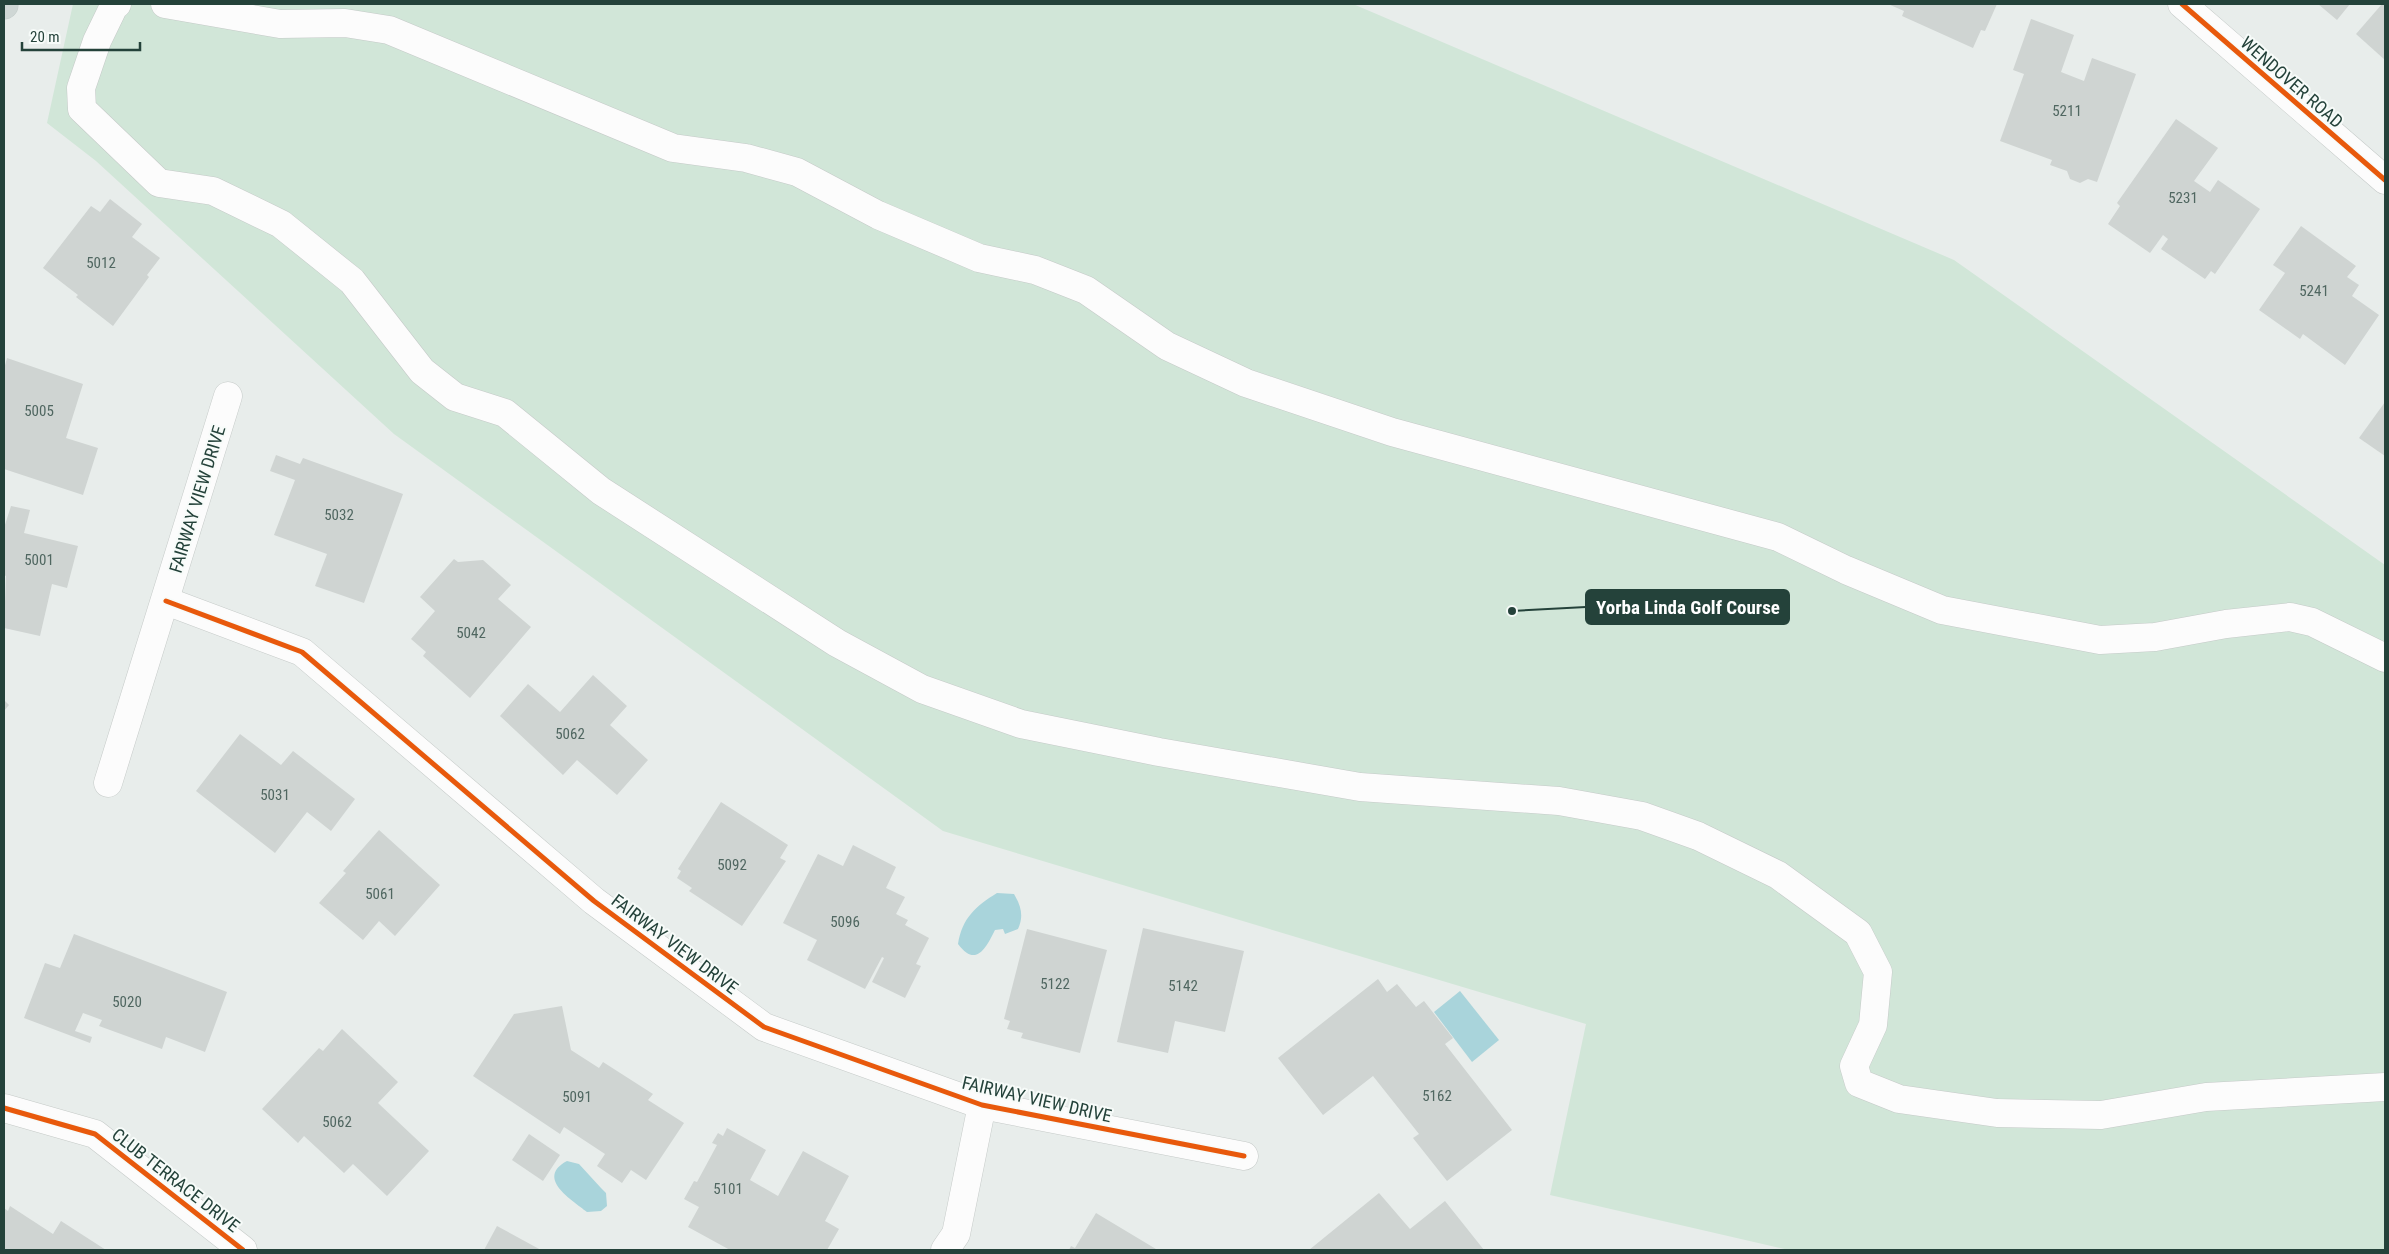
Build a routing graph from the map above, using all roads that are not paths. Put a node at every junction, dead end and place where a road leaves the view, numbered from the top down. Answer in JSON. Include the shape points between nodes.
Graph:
{"nodes":[{"id":1,"x":117,"y":4,"type":"edge"},
{"id":2,"x":165,"y":4,"type":"edge"},
{"id":3,"x":2182,"y":4,"type":"edge"},
{"id":4,"x":2385,"y":180,"type":"edge"},
{"id":5,"x":228,"y":396,"type":"dead end"},
{"id":6,"x":166,"y":601,"type":"junction"},
{"id":7,"x":2385,"y":658,"type":"edge"},
{"id":8,"x":108,"y":783,"type":"dead end"},
{"id":9,"x":2385,"y":1087,"type":"edge"},
{"id":10,"x":982,"y":1105,"type":"junction"},
{"id":11,"x":4,"y":1108,"type":"edge"},
{"id":12,"x":1244,"y":1156,"type":"dead end"},
{"id":13,"x":243,"y":1250,"type":"edge"},
{"id":14,"x":945,"y":1250,"type":"edge"}],
"edges":[{"from":1,"to":9,"type":"street","via":[[97,41],[80,88],[82,108],[159,183],[213,191],[281,224],[352,281],[422,371],[455,396],[505,413],[601,491],[837,643],[922,689],[1021,724],[1159,752],[1360,787],[1560,801],[1642,816],[1698,836],[1778,874],[1858,933],[1878,972],[1873,1025],[1854,1066],[1859,1083],[1899,1099],[1997,1113],[2101,1115],[2206,1097]]},
{"from":2,"to":7,"type":"street","via":[[280,24],[346,23],[390,30],[673,148],[746,158],[797,172],[878,215],[979,258],[1035,270],[1086,290],[1167,346],[1246,382],[1392,432],[1778,537],[1942,610],[2100,640],[2155,637],[2290,617],[2312,622]]},
{"from":3,"to":4,"type":"street","name":"WENDOVER ROAD"},
{"from":5,"to":6,"type":"street","name":"FAIRWAY VIEW DRIVE"},
{"from":6,"to":8,"type":"street","name":"FAIRWAY VIEW DRIVE"},
{"from":6,"to":10,"type":"street","name":"FAIRWAY VIEW DRIVE","via":[[302,652],[594,901],[764,1028]]},
{"from":10,"to":12,"type":"street","name":"FAIRWAY VIEW DRIVE"},
{"from":10,"to":14,"type":"street","via":[[956,1234]]},
{"from":11,"to":13,"type":"street","name":"CLUB TERRACE DRIVE","via":[[95,1134]]}]}
